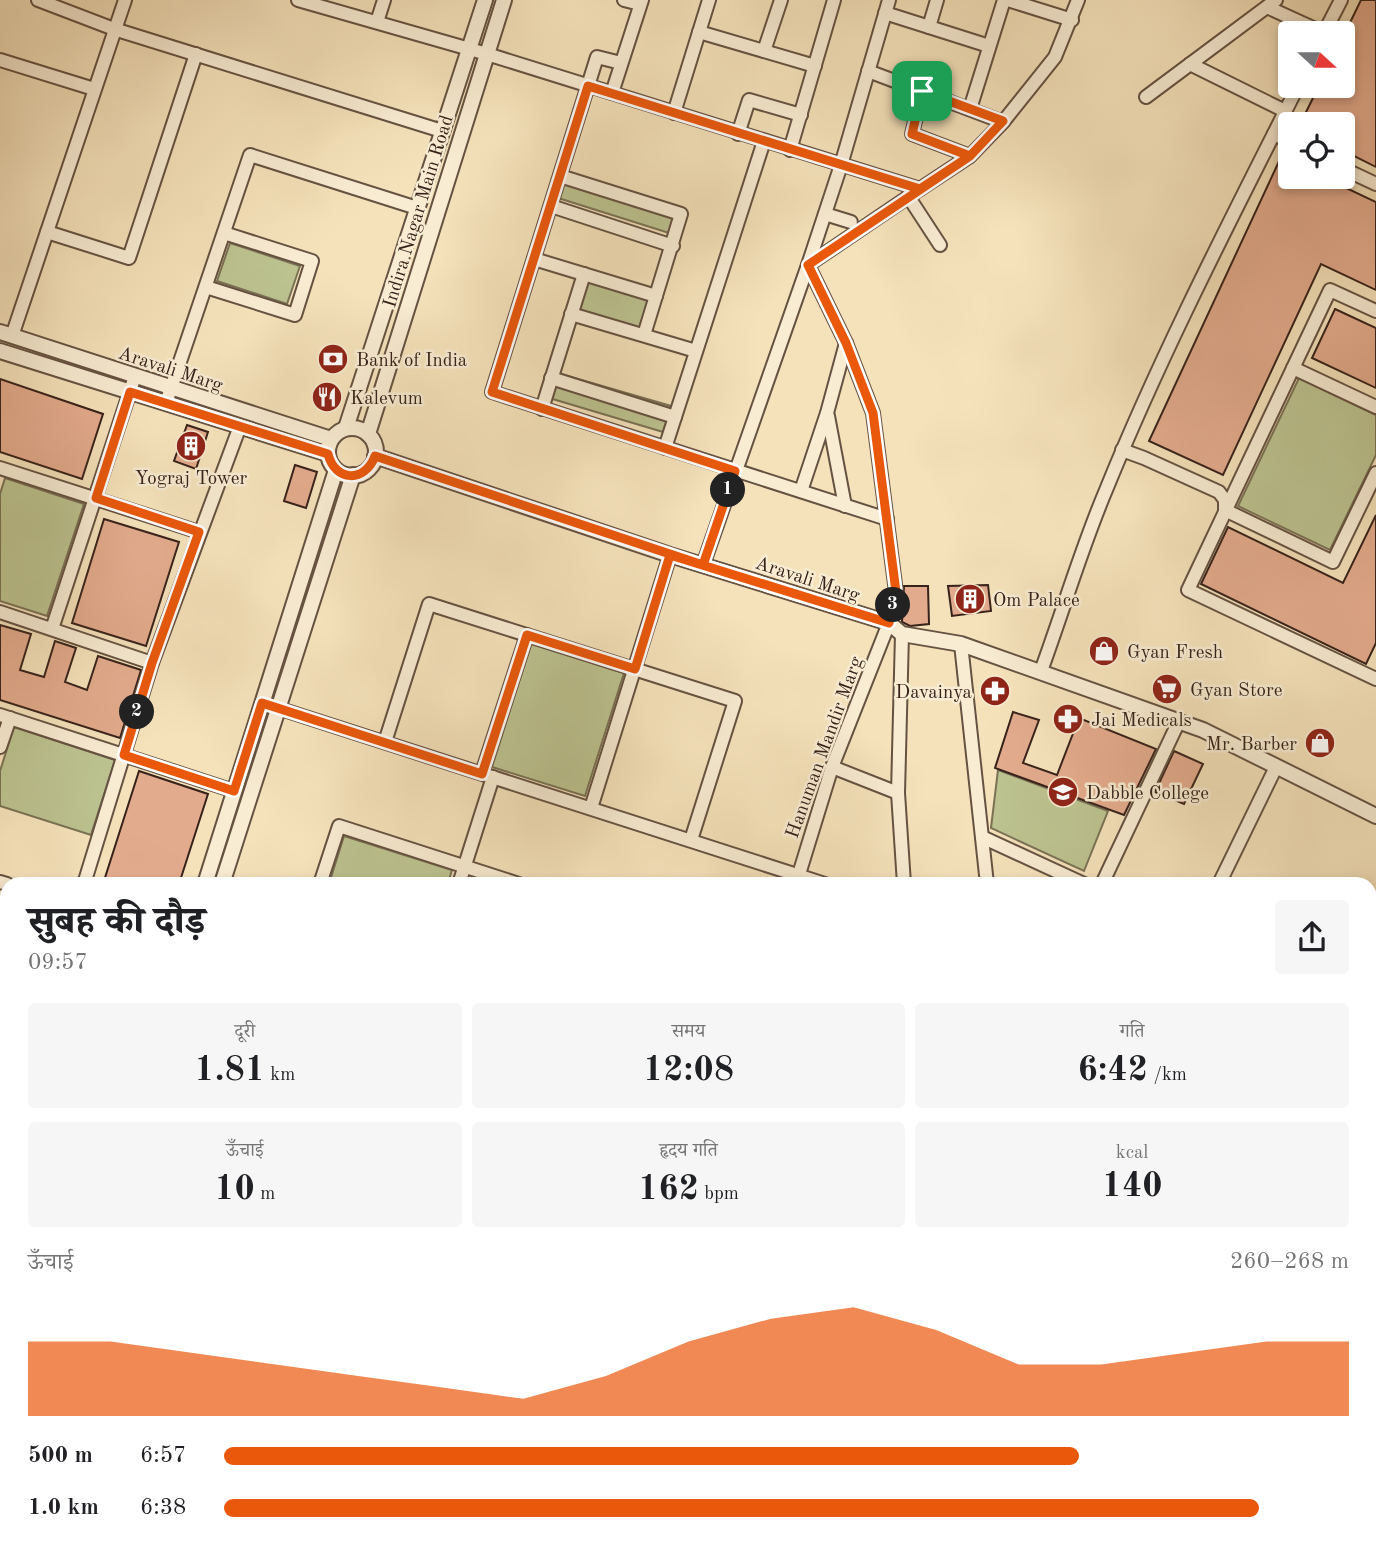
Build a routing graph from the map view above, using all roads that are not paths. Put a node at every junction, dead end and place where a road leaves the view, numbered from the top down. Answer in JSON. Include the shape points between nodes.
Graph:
{"nodes":[{"id":1,"x":38,"y":0,"type":"edge"},
{"id":2,"x":125,"y":0,"type":"edge"},
{"id":3,"x":298,"y":0,"type":"edge"},
{"id":4,"x":384,"y":0,"type":"edge"},
{"id":5,"x":485,"y":0,"type":"edge"},
{"id":6,"x":504,"y":0,"type":"edge"},
{"id":7,"x":624,"y":0,"type":"edge"},
{"id":8,"x":709,"y":0,"type":"edge"},
{"id":9,"x":781,"y":0,"type":"edge"},
{"id":10,"x":937,"y":0,"type":"edge"},
{"id":11,"x":1006,"y":0,"type":"edge"},
{"id":12,"x":1078,"y":0,"type":"edge"},
{"id":13,"x":1341,"y":0,"type":"edge"},
{"id":14,"x":831,"y":1,"type":"edge"},
{"id":15,"x":641,"y":2,"type":"edge"},
{"id":16,"x":1271,"y":3,"type":"edge"},
{"id":17,"x":887,"y":6,"type":"edge"},
{"id":18,"x":1072,"y":20,"type":"junction"},
{"id":19,"x":1303,"y":21,"type":"edge"},
{"id":20,"x":1330,"y":21,"type":"edge"},
{"id":21,"x":377,"y":22,"type":"junction"},
{"id":22,"x":929,"y":27,"type":"junction"},
{"id":23,"x":114,"y":29,"type":"junction"},
{"id":24,"x":699,"y":32,"type":"junction"},
{"id":25,"x":989,"y":46,"type":"junction"},
{"id":26,"x":469,"y":49,"type":"junction"},
{"id":27,"x":764,"y":51,"type":"junction"},
{"id":28,"x":195,"y":54,"type":"junction"},
{"id":29,"x":487,"y":54,"type":"junction"},
{"id":30,"x":0,"y":60,"type":"edge"},
{"id":31,"x":621,"y":63,"type":"junction"},
{"id":32,"x":1190,"y":64,"type":"junction"},
{"id":33,"x":816,"y":66,"type":"junction"},
{"id":34,"x":868,"y":71,"type":"junction"},
{"id":35,"x":588,"y":86,"type":"junction"},
{"id":36,"x":94,"y":89,"type":"junction"},
{"id":37,"x":922,"y":91,"type":"junction"},
{"id":38,"x":612,"y":93,"type":"junction"},
{"id":39,"x":1146,"y":97,"type":"dead end"},
{"id":40,"x":1292,"y":98,"type":"edge"},
{"id":41,"x":970,"y":109,"type":"junction"},
{"id":42,"x":1285,"y":111,"type":"junction"},
{"id":43,"x":674,"y":113,"type":"junction"},
{"id":44,"x":801,"y":116,"type":"junction"},
{"id":45,"x":1003,"y":121,"type":"junction"},
{"id":46,"x":442,"y":131,"type":"junction"},
{"id":47,"x":738,"y":134,"type":"junction"},
{"id":48,"x":1274,"y":134,"type":"junction"},
{"id":49,"x":1278,"y":136,"type":"edge"},
{"id":50,"x":764,"y":141,"type":"junction"},
{"id":51,"x":790,"y":149,"type":"junction"},
{"id":52,"x":970,"y":156,"type":"junction"},
{"id":53,"x":841,"y":164,"type":"junction"},
{"id":54,"x":1355,"y":173,"type":"edge"},
{"id":55,"x":559,"y":176,"type":"junction"},
{"id":56,"x":1376,"y":183,"type":"edge"},
{"id":57,"x":920,"y":189,"type":"junction"},
{"id":58,"x":908,"y":196,"type":"junction"},
{"id":59,"x":551,"y":206,"type":"junction"},
{"id":60,"x":417,"y":208,"type":"junction"},
{"id":61,"x":825,"y":214,"type":"junction"},
{"id":62,"x":851,"y":222,"type":"dead end"},
{"id":63,"x":47,"y":232,"type":"junction"},
{"id":64,"x":224,"y":233,"type":"junction"},
{"id":65,"x":940,"y":245,"type":"dead end"},
{"id":66,"x":673,"y":246,"type":"junction"},
{"id":67,"x":534,"y":259,"type":"junction"},
{"id":68,"x":808,"y":265,"type":"junction"},
{"id":69,"x":584,"y":274,"type":"junction"},
{"id":70,"x":206,"y":286,"type":"junction"},
{"id":71,"x":656,"y":296,"type":"junction"},
{"id":72,"x":1376,"y":311,"type":"edge"},
{"id":73,"x":571,"y":314,"type":"junction"},
{"id":74,"x":6,"y":334,"type":"edge"},
{"id":75,"x":644,"y":335,"type":"junction"},
{"id":76,"x":846,"y":343,"type":"junction"},
{"id":77,"x":0,"y":351,"type":"edge"},
{"id":78,"x":696,"y":351,"type":"junction"},
{"id":79,"x":1293,"y":368,"type":"junction"},
{"id":80,"x":135,"y":376,"type":"junction"},
{"id":81,"x":551,"y":378,"type":"junction"},
{"id":82,"x":171,"y":388,"type":"junction"},
{"id":83,"x":130,"y":392,"type":"junction"},
{"id":84,"x":166,"y":403,"type":"junction"},
{"id":85,"x":1376,"y":407,"type":"edge"},
{"id":86,"x":542,"y":409,"type":"junction"},
{"id":87,"x":827,"y":413,"type":"junction"},
{"id":88,"x":675,"y":418,"type":"junction"},
{"id":89,"x":240,"y":426,"type":"junction"},
{"id":90,"x":346,"y":428,"type":"junction"},
{"id":91,"x":368,"y":434,"type":"junction"},
{"id":92,"x":330,"y":447,"type":"junction"},
{"id":93,"x":665,"y":448,"type":"junction"},
{"id":94,"x":1122,"y":450,"type":"junction"},
{"id":95,"x":375,"y":456,"type":"junction"},
{"id":96,"x":0,"y":468,"type":"edge"},
{"id":97,"x":336,"y":470,"type":"junction"},
{"id":98,"x":735,"y":471,"type":"junction"},
{"id":99,"x":1376,"y":473,"type":"edge"},
{"id":100,"x":353,"y":475,"type":"junction"},
{"id":101,"x":801,"y":491,"type":"junction"},
{"id":102,"x":96,"y":498,"type":"junction"},
{"id":103,"x":845,"y":506,"type":"junction"},
{"id":104,"x":1225,"y":510,"type":"junction"},
{"id":105,"x":887,"y":519,"type":"junction"},
{"id":106,"x":199,"y":532,"type":"junction"},
{"id":107,"x":670,"y":555,"type":"junction"},
{"id":108,"x":703,"y":565,"type":"junction"},
{"id":109,"x":0,"y":612,"type":"edge"},
{"id":110,"x":889,"y":623,"type":"junction"},
{"id":111,"x":52,"y":629,"type":"junction"},
{"id":112,"x":902,"y":634,"type":"junction"},
{"id":113,"x":527,"y":635,"type":"junction"},
{"id":114,"x":961,"y":644,"type":"junction"},
{"id":115,"x":152,"y":663,"type":"junction"},
{"id":116,"x":635,"y":669,"type":"junction"},
{"id":117,"x":1041,"y":671,"type":"junction"},
{"id":118,"x":1376,"y":679,"type":"edge"},
{"id":119,"x":262,"y":703,"type":"junction"},
{"id":120,"x":278,"y":708,"type":"junction"},
{"id":121,"x":5,"y":716,"type":"edge"},
{"id":122,"x":1179,"y":722,"type":"junction"},
{"id":123,"x":385,"y":742,"type":"junction"},
{"id":124,"x":0,"y":747,"type":"edge"},
{"id":125,"x":124,"y":755,"type":"junction"},
{"id":126,"x":832,"y":767,"type":"junction"},
{"id":127,"x":1276,"y":767,"type":"junction"},
{"id":128,"x":488,"y":775,"type":"junction"},
{"id":129,"x":234,"y":791,"type":"junction"},
{"id":130,"x":898,"y":793,"type":"junction"},
{"id":131,"x":591,"y":808,"type":"junction"},
{"id":132,"x":1376,"y":816,"type":"edge"},
{"id":133,"x":982,"y":837,"type":"junction"},
{"id":134,"x":691,"y":840,"type":"junction"},
{"id":135,"x":465,"y":866,"type":"junction"},
{"id":136,"x":86,"y":877,"type":"edge"},
{"id":137,"x":207,"y":877,"type":"edge"},
{"id":138,"x":224,"y":877,"type":"edge"},
{"id":139,"x":322,"y":877,"type":"edge"},
{"id":140,"x":461,"y":877,"type":"edge"},
{"id":141,"x":498,"y":877,"type":"edge"},
{"id":142,"x":793,"y":877,"type":"edge"},
{"id":143,"x":799,"y":877,"type":"edge"},
{"id":144,"x":904,"y":877,"type":"edge"},
{"id":145,"x":986,"y":877,"type":"edge"},
{"id":146,"x":1069,"y":877,"type":"edge"},
{"id":147,"x":1105,"y":877,"type":"edge"},
{"id":148,"x":1222,"y":877,"type":"edge"}],
"edges":[{"from":1,"to":23,"type":"street"},
{"from":2,"to":23,"type":"street"},
{"from":3,"to":21,"type":"street"},
{"from":4,"to":21,"type":"street"},
{"from":5,"to":26,"type":"street","name":"Indira Nagar Main Road"},
{"from":6,"to":29,"type":"street","name":"Indira Nagar Main Road"},
{"from":7,"to":15,"type":"street"},
{"from":8,"to":24,"type":"street"},
{"from":9,"to":27,"type":"street"},
{"from":10,"to":22,"type":"street"},
{"from":11,"to":18,"type":"street"},
{"from":11,"to":25,"type":"street"},
{"from":12,"to":18,"type":"street"},
{"from":13,"to":20,"type":"street"},
{"from":14,"to":33,"type":"street"},
{"from":15,"to":31,"type":"street"},
{"from":16,"to":19,"type":"street"},
{"from":16,"to":32,"type":"street"},
{"from":17,"to":22,"type":"street"},
{"from":17,"to":34,"type":"street"},
{"from":18,"to":45,"type":"street","via":[[1055,57]]},
{"from":21,"to":26,"type":"street"},
{"from":22,"to":25,"type":"street"},
{"from":23,"to":28,"type":"street"},
{"from":23,"to":36,"type":"street"},
{"from":24,"to":27,"type":"street"},
{"from":24,"to":43,"type":"street"},
{"from":25,"to":41,"type":"street"},
{"from":26,"to":29,"type":"street"},
{"from":26,"to":46,"type":"street","name":"Indira Nagar Main Road"},
{"from":27,"to":33,"type":"street"},
{"from":28,"to":46,"type":"street"},
{"from":28,"to":63,"type":"street","via":[[130,258]]},
{"from":29,"to":35,"type":"street"},
{"from":29,"to":91,"type":"street","name":"Indira Nagar Main Road"},
{"from":30,"to":36,"type":"street"},
{"from":31,"to":35,"type":"street","via":[[597,57]]},
{"from":31,"to":38,"type":"street"},
{"from":32,"to":39,"type":"street"},
{"from":32,"to":42,"type":"street"},
{"from":33,"to":44,"type":"street"},
{"from":34,"to":37,"type":"street"},
{"from":34,"to":53,"type":"street"},
{"from":35,"to":38,"type":"street"},
{"from":35,"to":55,"type":"street"},
{"from":36,"to":63,"type":"street"},
{"from":37,"to":41,"type":"street"},
{"from":37,"to":52,"type":"street","via":[[912,134]]},
{"from":38,"to":43,"type":"street"},
{"from":40,"to":42,"type":"street"},
{"from":41,"to":45,"type":"street"},
{"from":42,"to":48,"type":"street"},
{"from":43,"to":47,"type":"street"},
{"from":44,"to":47,"type":"street","via":[[750,100]]},
{"from":44,"to":51,"type":"street"},
{"from":45,"to":52,"type":"street"},
{"from":46,"to":60,"type":"street","name":"Indira Nagar Main Road"},
{"from":47,"to":50,"type":"street"},
{"from":48,"to":49,"type":"street"},
{"from":48,"to":94,"type":"street"},
{"from":50,"to":51,"type":"street"},
{"from":50,"to":78,"type":"street"},
{"from":51,"to":53,"type":"street"},
{"from":52,"to":57,"type":"street"},
{"from":53,"to":57,"type":"street"},
{"from":53,"to":61,"type":"street"},
{"from":54,"to":56,"type":"street"},
{"from":55,"to":59,"type":"street"},
{"from":55,"to":66,"type":"street","via":[[679,212]]},
{"from":57,"to":58,"type":"street"},
{"from":58,"to":65,"type":"street"},
{"from":58,"to":68,"type":"street"},
{"from":59,"to":66,"type":"street"},
{"from":59,"to":67,"type":"street"},
{"from":60,"to":64,"type":"street","via":[[250,155]]},
{"from":60,"to":90,"type":"street","name":"Indira Nagar Main Road"},
{"from":61,"to":62,"type":"street"},
{"from":61,"to":68,"type":"street"},
{"from":63,"to":74,"type":"street"},
{"from":64,"to":70,"type":"street"},
{"from":64,"to":70,"type":"street","via":[[312,261],[295,315]]},
{"from":66,"to":71,"type":"street"},
{"from":67,"to":69,"type":"street"},
{"from":67,"to":86,"type":"street","via":[[492,392]]},
{"from":68,"to":76,"type":"street","name":"Hanuman Mandir Marg"},
{"from":68,"to":98,"type":"street"},
{"from":69,"to":71,"type":"street"},
{"from":69,"to":73,"type":"street"},
{"from":70,"to":82,"type":"street"},
{"from":71,"to":75,"type":"street"},
{"from":72,"to":79,"type":"street","via":[[1330,290]]},
{"from":73,"to":75,"type":"street"},
{"from":73,"to":81,"type":"street"},
{"from":74,"to":80,"type":"street","name":"Aravali Marg"},
{"from":75,"to":78,"type":"street"},
{"from":76,"to":87,"type":"street"},
{"from":76,"to":105,"type":"street","name":"Hanuman Mandir Marg","via":[[873,413]]},
{"from":77,"to":83,"type":"street","name":"Aravali Marg"},
{"from":78,"to":88,"type":"street"},
{"from":79,"to":85,"type":"street"},
{"from":79,"to":104,"type":"street"},
{"from":80,"to":82,"type":"street","name":"Aravali Marg"},
{"from":80,"to":83,"type":"street"},
{"from":81,"to":86,"type":"street"},
{"from":81,"to":88,"type":"street"},
{"from":82,"to":84,"type":"street"},
{"from":82,"to":92,"type":"street","name":"Aravali Marg"},
{"from":83,"to":84,"type":"street","name":"Aravali Marg"},
{"from":83,"to":102,"type":"street"},
{"from":84,"to":89,"type":"street","name":"Aravali Marg"},
{"from":86,"to":93,"type":"street"},
{"from":87,"to":101,"type":"street"},
{"from":87,"to":103,"type":"street"},
{"from":88,"to":93,"type":"street"},
{"from":89,"to":92,"type":"street","name":"Aravali Marg"},
{"from":89,"to":106,"type":"street"},
{"from":90,"to":91,"type":"street"},
{"from":90,"to":92,"type":"street","via":[[336,433]]},
{"from":91,"to":95,"type":"street"},
{"from":92,"to":97,"type":"street"},
{"from":93,"to":98,"type":"street"},
{"from":94,"to":104,"type":"street","via":[[1219,492]]},
{"from":94,"to":117,"type":"street"},
{"from":95,"to":100,"type":"street","via":[[366,471]]},
{"from":95,"to":107,"type":"street","name":"Aravali Marg"},
{"from":96,"to":102,"type":"street"},
{"from":97,"to":100,"type":"street"},
{"from":97,"to":119,"type":"street"},
{"from":98,"to":101,"type":"street"},
{"from":98,"to":108,"type":"street"},
{"from":99,"to":104,"type":"street","via":[[1333,562]]},
{"from":100,"to":120,"type":"street"},
{"from":101,"to":103,"type":"street"},
{"from":102,"to":106,"type":"street"},
{"from":102,"to":111,"type":"street"},
{"from":103,"to":105,"type":"street"},
{"from":104,"to":118,"type":"street","via":[[1188,590]]},
{"from":105,"to":110,"type":"street","name":"Hanuman Mandir Marg","via":[[896,592]]},
{"from":106,"to":115,"type":"street"},
{"from":107,"to":108,"type":"street","name":"Aravali Marg"},
{"from":107,"to":116,"type":"street"},
{"from":108,"to":110,"type":"street","name":"Aravali Marg"},
{"from":109,"to":111,"type":"street"},
{"from":110,"to":112,"type":"street","name":"Aravali Marg"},
{"from":110,"to":126,"type":"street","name":"Hanuman Mandir Marg"},
{"from":111,"to":115,"type":"street"},
{"from":112,"to":114,"type":"street"},
{"from":112,"to":130,"type":"street"},
{"from":113,"to":116,"type":"street"},
{"from":113,"to":123,"type":"street","via":[[429,604]]},
{"from":113,"to":128,"type":"street"},
{"from":114,"to":117,"type":"street"},
{"from":114,"to":133,"type":"street"},
{"from":115,"to":125,"type":"street"},
{"from":116,"to":131,"type":"street"},
{"from":116,"to":134,"type":"street","via":[[735,701]]},
{"from":117,"to":122,"type":"street"},
{"from":119,"to":120,"type":"street"},
{"from":119,"to":129,"type":"street"},
{"from":120,"to":123,"type":"street"},
{"from":120,"to":138,"type":"street"},
{"from":121,"to":124,"type":"street"},
{"from":121,"to":125,"type":"street"},
{"from":122,"to":127,"type":"street"},
{"from":122,"to":147,"type":"street"},
{"from":123,"to":128,"type":"street"},
{"from":125,"to":129,"type":"street"},
{"from":125,"to":136,"type":"street"},
{"from":126,"to":130,"type":"street"},
{"from":126,"to":143,"type":"street","name":"Hanuman Mandir Marg"},
{"from":127,"to":132,"type":"street"},
{"from":127,"to":148,"type":"street"},
{"from":128,"to":131,"type":"street"},
{"from":128,"to":135,"type":"street"},
{"from":129,"to":137,"type":"street"},
{"from":130,"to":144,"type":"street"},
{"from":131,"to":134,"type":"street"},
{"from":133,"to":145,"type":"street"},
{"from":133,"to":146,"type":"street"},
{"from":134,"to":142,"type":"street"},
{"from":135,"to":139,"type":"street","via":[[339,826]]},
{"from":135,"to":140,"type":"street"},
{"from":135,"to":141,"type":"street"}]}
